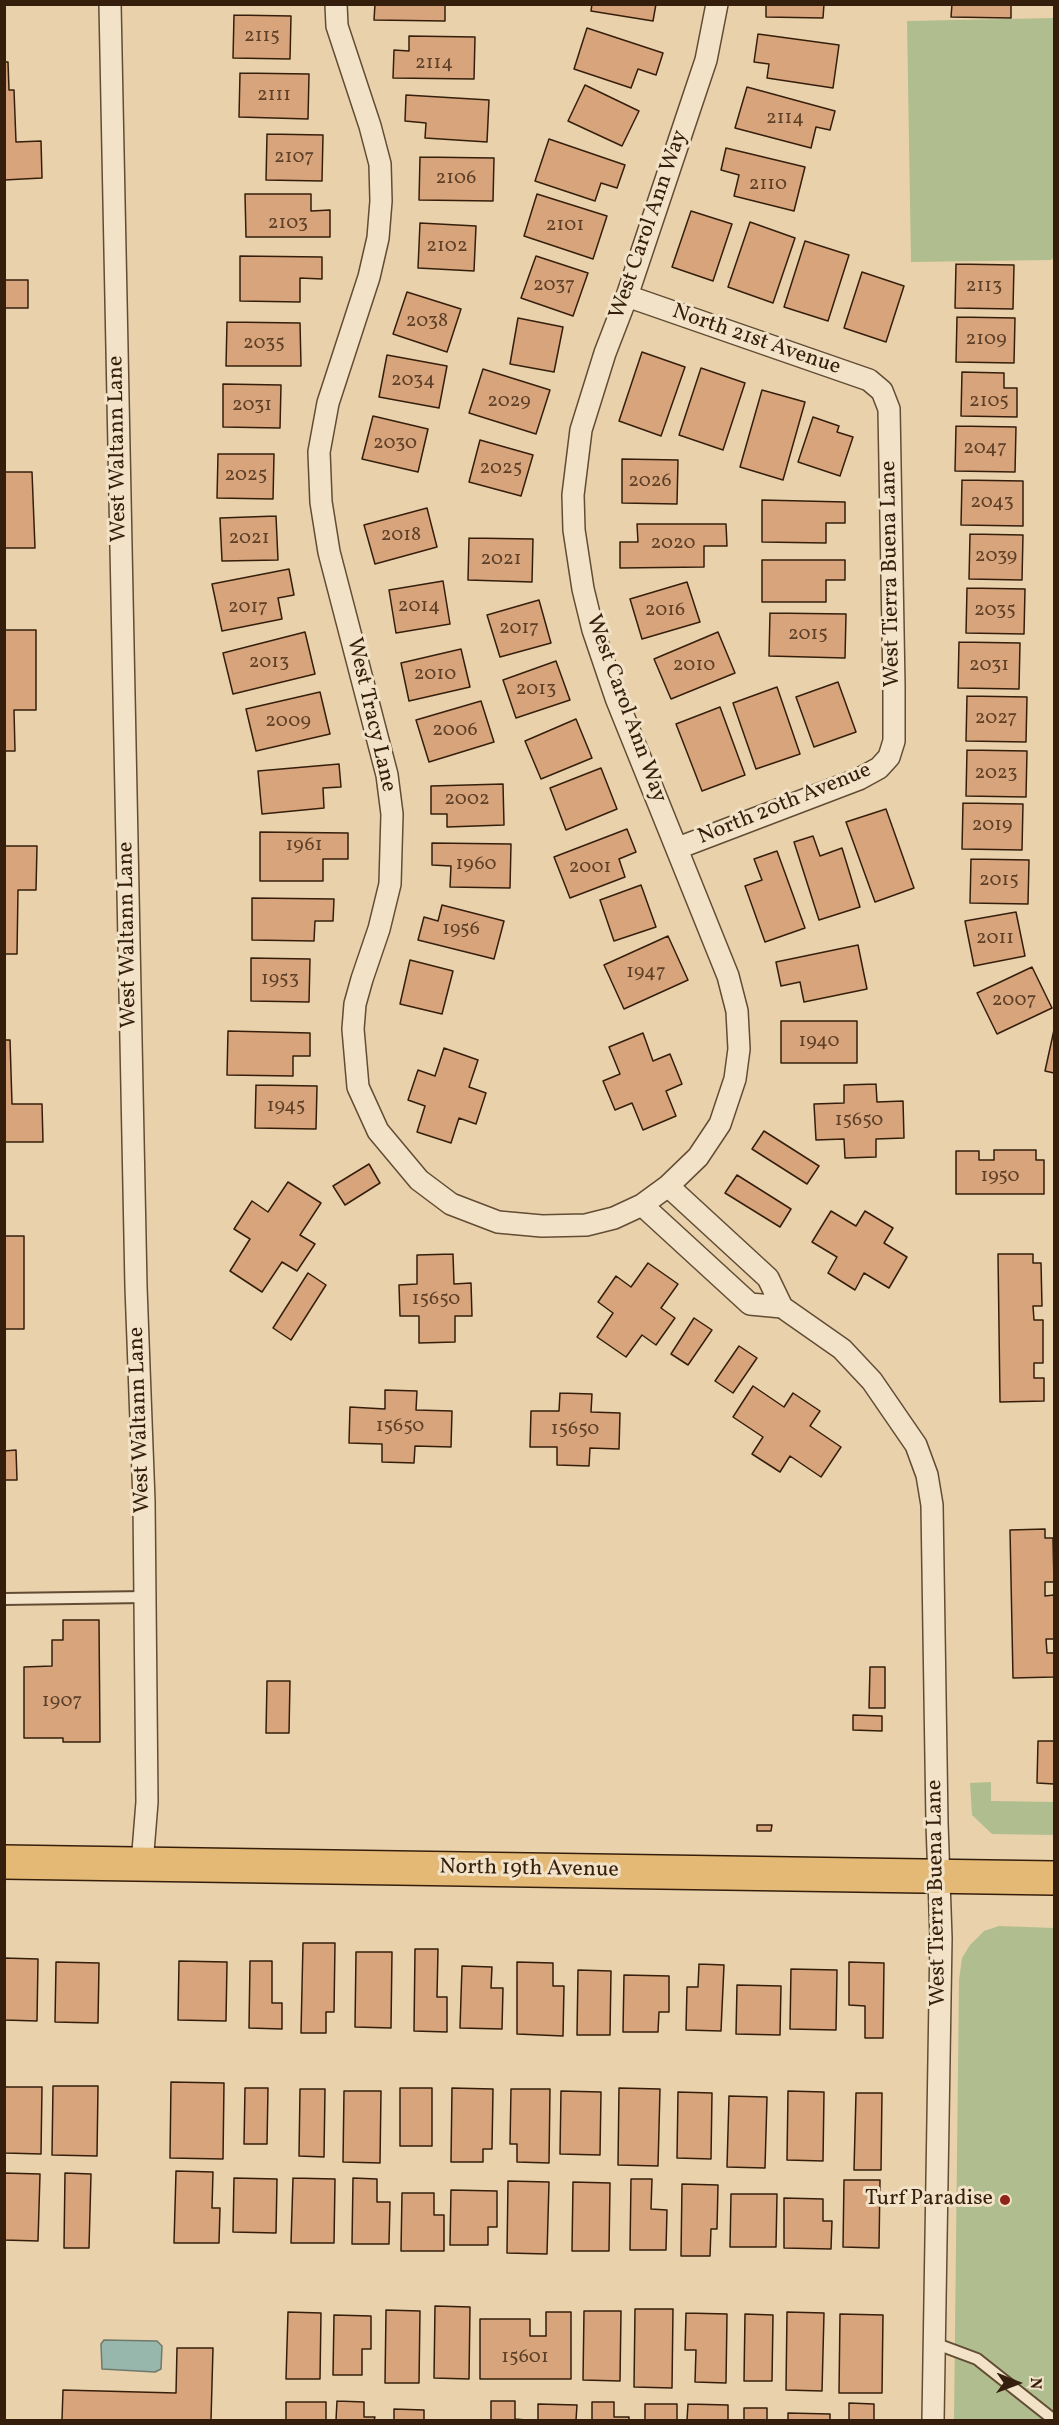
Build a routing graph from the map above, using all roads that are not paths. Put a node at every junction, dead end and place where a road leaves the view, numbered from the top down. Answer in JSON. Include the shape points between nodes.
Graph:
{"nodes":[{"id":1,"x":110,"y":4,"type":"edge"},
{"id":2,"x":336,"y":4,"type":"edge"},
{"id":3,"x":717,"y":4,"type":"edge"},
{"id":4,"x":627,"y":296,"type":"junction"},
{"id":5,"x":882,"y":391,"type":"joint"},
{"id":6,"x":889,"y":757,"type":"joint"},
{"id":7,"x":678,"y":848,"type":"junction"},
{"id":8,"x":668,"y":1186,"type":"junction"},
{"id":9,"x":642,"y":1205,"type":"junction"},
{"id":10,"x":782,"y":1307,"type":"junction"},
{"id":11,"x":145,"y":1597,"type":"junction"},
{"id":12,"x":4,"y":1599,"type":"edge"},
{"id":13,"x":4,"y":1862,"type":"edge"},
{"id":14,"x":142,"y":1864,"type":"junction"},
{"id":15,"x":939,"y":1876,"type":"junction"},
{"id":16,"x":1054,"y":1878,"type":"edge"},
{"id":17,"x":934,"y":2343,"type":"junction"},
{"id":18,"x":933,"y":2421,"type":"edge"},
{"id":19,"x":1054,"y":2421,"type":"edge"}],
"edges":[{"from":1,"to":11,"type":"street","name":"West Waltann Lane"},
{"from":2,"to":9,"type":"street","name":"West Tracy Lane","via":[[337,26],[380,164],[381,201],[369,277],[328,403],[319,452],[329,552],[387,775],[392,814],[390,884],[356,1004],[353,1029],[358,1087],[378,1131],[419,1180],[451,1204],[498,1222],[542,1226],[586,1225]]},
{"from":3,"to":4,"type":"street","name":"West Carol Ann Way","via":[[706,60]]},
{"from":4,"to":5,"type":"street","name":"North 21st Avenue","via":[[869,380]]},
{"from":4,"to":7,"type":"street","name":"West Carol Ann Way","via":[[581,429],[573,495],[574,530],[593,630],[616,698]]},
{"from":5,"to":6,"type":"street","name":"West Tierra Buena Lane","via":[[889,409],[894,675],[894,741]]},
{"from":6,"to":7,"type":"street","name":"North 20th Avenue","via":[[859,779]]},
{"from":7,"to":8,"type":"street","name":"West Carol Ann Way","via":[[728,976],[739,1049],[735,1079],[720,1124],[698,1157]]},
{"from":8,"to":9,"type":"street","name":"West Carol Ann Way"},
{"from":8,"to":10,"type":"street","via":[[768,1278]]},
{"from":9,"to":10,"type":"street","via":[[750,1304]]},
{"from":10,"to":15,"type":"street","name":"West Tierra Buena Lane","via":[[842,1349],[872,1381],[916,1445],[927,1475],[932,1505]]},
{"from":11,"to":12,"type":"lane"},
{"from":11,"to":14,"type":"street","name":"West Waltann Lane","via":[[147,1802]]},
{"from":13,"to":14,"type":"main road","name":"North 19th Avenue"},
{"from":14,"to":15,"type":"main road","name":"North 19th Avenue"},
{"from":15,"to":16,"type":"main road","name":"North 19th Avenue"},
{"from":15,"to":17,"type":"street","name":"West Tierra Buena Lane"},
{"from":17,"to":18,"type":"street","name":"West Tierra Buena Lane"},
{"from":17,"to":19,"type":"lane","via":[[977,2360]]}]}
